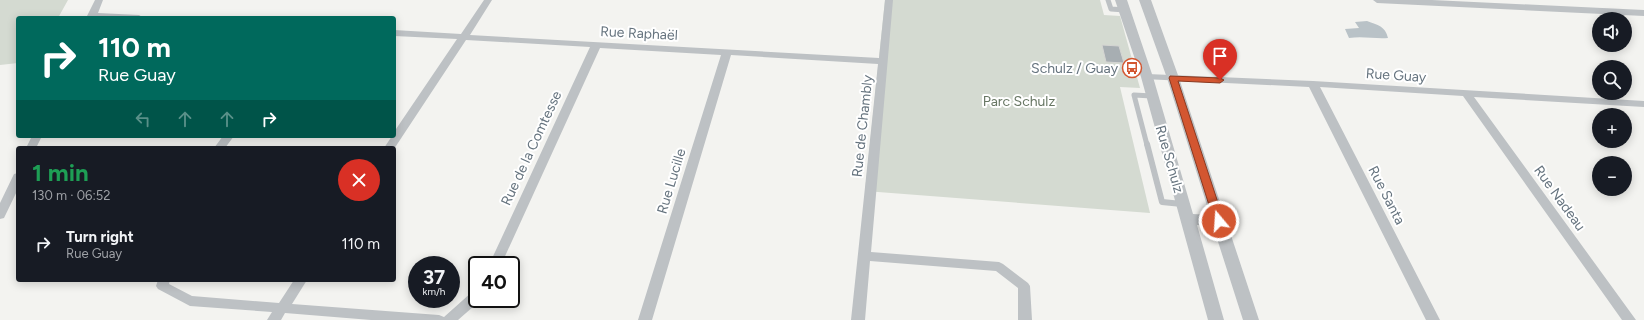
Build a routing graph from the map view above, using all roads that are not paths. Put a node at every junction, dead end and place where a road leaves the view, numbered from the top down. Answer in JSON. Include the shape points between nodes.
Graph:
{"nodes":[{"id":1,"x":99,"y":0,"type":"edge"},
{"id":2,"x":488,"y":0,"type":"edge"},
{"id":3,"x":889,"y":0,"type":"edge"},
{"id":4,"x":1108,"y":0,"type":"edge"},
{"id":5,"x":1145,"y":0,"type":"edge"},
{"id":6,"x":1377,"y":0,"type":"edge"},
{"id":7,"x":1583,"y":0,"type":"edge"},
{"id":8,"x":1123,"y":5,"type":"edge"},
{"id":9,"x":1595,"y":10,"type":"junction"},
{"id":10,"x":1644,"y":13,"type":"edge"},
{"id":11,"x":92,"y":16,"type":"edge"},
{"id":12,"x":396,"y":33,"type":"edge"},
{"id":13,"x":463,"y":37,"type":"junction"},
{"id":14,"x":596,"y":45,"type":"junction"},
{"id":15,"x":726,"y":51,"type":"junction"},
{"id":16,"x":883,"y":61,"type":"junction"},
{"id":17,"x":1147,"y":77,"type":"junction"},
{"id":18,"x":1173,"y":78,"type":"junction"},
{"id":19,"x":1314,"y":84,"type":"junction"},
{"id":20,"x":1467,"y":94,"type":"junction"},
{"id":21,"x":1152,"y":96,"type":"junction"},
{"id":22,"x":1639,"y":104,"type":"edge"},
{"id":23,"x":1644,"y":114,"type":"edge"},
{"id":24,"x":227,"y":138,"type":"edge"},
{"id":25,"x":396,"y":138,"type":"edge"},
{"id":26,"x":221,"y":146,"type":"edge"},
{"id":27,"x":16,"y":180,"type":"edge"},
{"id":28,"x":1183,"y":204,"type":"junction"},
{"id":29,"x":0,"y":215,"type":"edge"},
{"id":30,"x":1187,"y":219,"type":"junction"},
{"id":31,"x":1219,"y":221,"type":"junction"},
{"id":32,"x":499,"y":256,"type":"edge"},
{"id":33,"x":864,"y":256,"type":"junction"},
{"id":34,"x":163,"y":282,"type":"edge"},
{"id":35,"x":300,"y":282,"type":"edge"},
{"id":36,"x":468,"y":304,"type":"edge"},
{"id":37,"x":282,"y":308,"type":"junction"},
{"id":38,"x":274,"y":320,"type":"edge"},
{"id":39,"x":439,"y":320,"type":"edge"},
{"id":40,"x":449,"y":320,"type":"edge"},
{"id":41,"x":645,"y":320,"type":"edge"},
{"id":42,"x":858,"y":320,"type":"edge"},
{"id":43,"x":1025,"y":320,"type":"edge"},
{"id":44,"x":1216,"y":320,"type":"edge"},
{"id":45,"x":1251,"y":320,"type":"edge"},
{"id":46,"x":1433,"y":320,"type":"edge"},
{"id":47,"x":1629,"y":320,"type":"edge"}],
"edges":[{"from":1,"to":11,"type":"street"},
{"from":2,"to":13,"type":"street"},
{"from":3,"to":16,"type":"street","name":"Rue de Chambly"},
{"from":4,"to":8,"type":"lane","via":[[1111,9]]},
{"from":5,"to":18,"type":"street","name":"Rue Schulz"},
{"from":6,"to":9,"type":"street"},
{"from":7,"to":9,"type":"street"},
{"from":8,"to":17,"type":"street","name":"Rue Schulz"},
{"from":9,"to":10,"type":"street"},
{"from":12,"to":13,"type":"street","name":"Rue Raphaël"},
{"from":13,"to":14,"type":"street","name":"Rue Raphaël"},
{"from":13,"to":25,"type":"street"},
{"from":14,"to":15,"type":"street","name":"Rue Raphaël"},
{"from":14,"to":32,"type":"street","name":"Rue de la Comtesse"},
{"from":15,"to":16,"type":"street","name":"Rue Raphaël"},
{"from":15,"to":41,"type":"street","name":"Rue Lucille"},
{"from":16,"to":33,"type":"street","name":"Rue de Chambly"},
{"from":17,"to":18,"type":"street","name":"Rue Guay"},
{"from":17,"to":21,"type":"street","name":"Rue Schulz"},
{"from":18,"to":19,"type":"street","name":"Rue Guay"},
{"from":18,"to":31,"type":"street","name":"Rue Schulz"},
{"from":19,"to":20,"type":"street","name":"Rue Guay"},
{"from":19,"to":46,"type":"street","name":"Rue Santa"},
{"from":20,"to":22,"type":"street","name":"Rue Guay"},
{"from":20,"to":47,"type":"street","name":"Rue Nadeau"},
{"from":21,"to":28,"type":"street","name":"Rue Schulz"},
{"from":21,"to":28,"type":"lane","via":[[1134,95],[1162,202]]},
{"from":22,"to":23,"type":"street"},
{"from":24,"to":26,"type":"street"},
{"from":27,"to":29,"type":"street"},
{"from":28,"to":30,"type":"street","name":"Rue Schulz"},
{"from":30,"to":31,"type":"street"},
{"from":30,"to":44,"type":"street","name":"Rue Schulz"},
{"from":31,"to":45,"type":"street","name":"Rue Schulz"},
{"from":33,"to":42,"type":"street","name":"Rue de Chambly"},
{"from":33,"to":43,"type":"street","via":[[998,267],[1024,286]]},
{"from":34,"to":37,"type":"street","via":[[162,286],[190,301]]},
{"from":35,"to":37,"type":"street"},
{"from":36,"to":40,"type":"street"},
{"from":37,"to":38,"type":"street"},
{"from":37,"to":39,"type":"street"}]}
